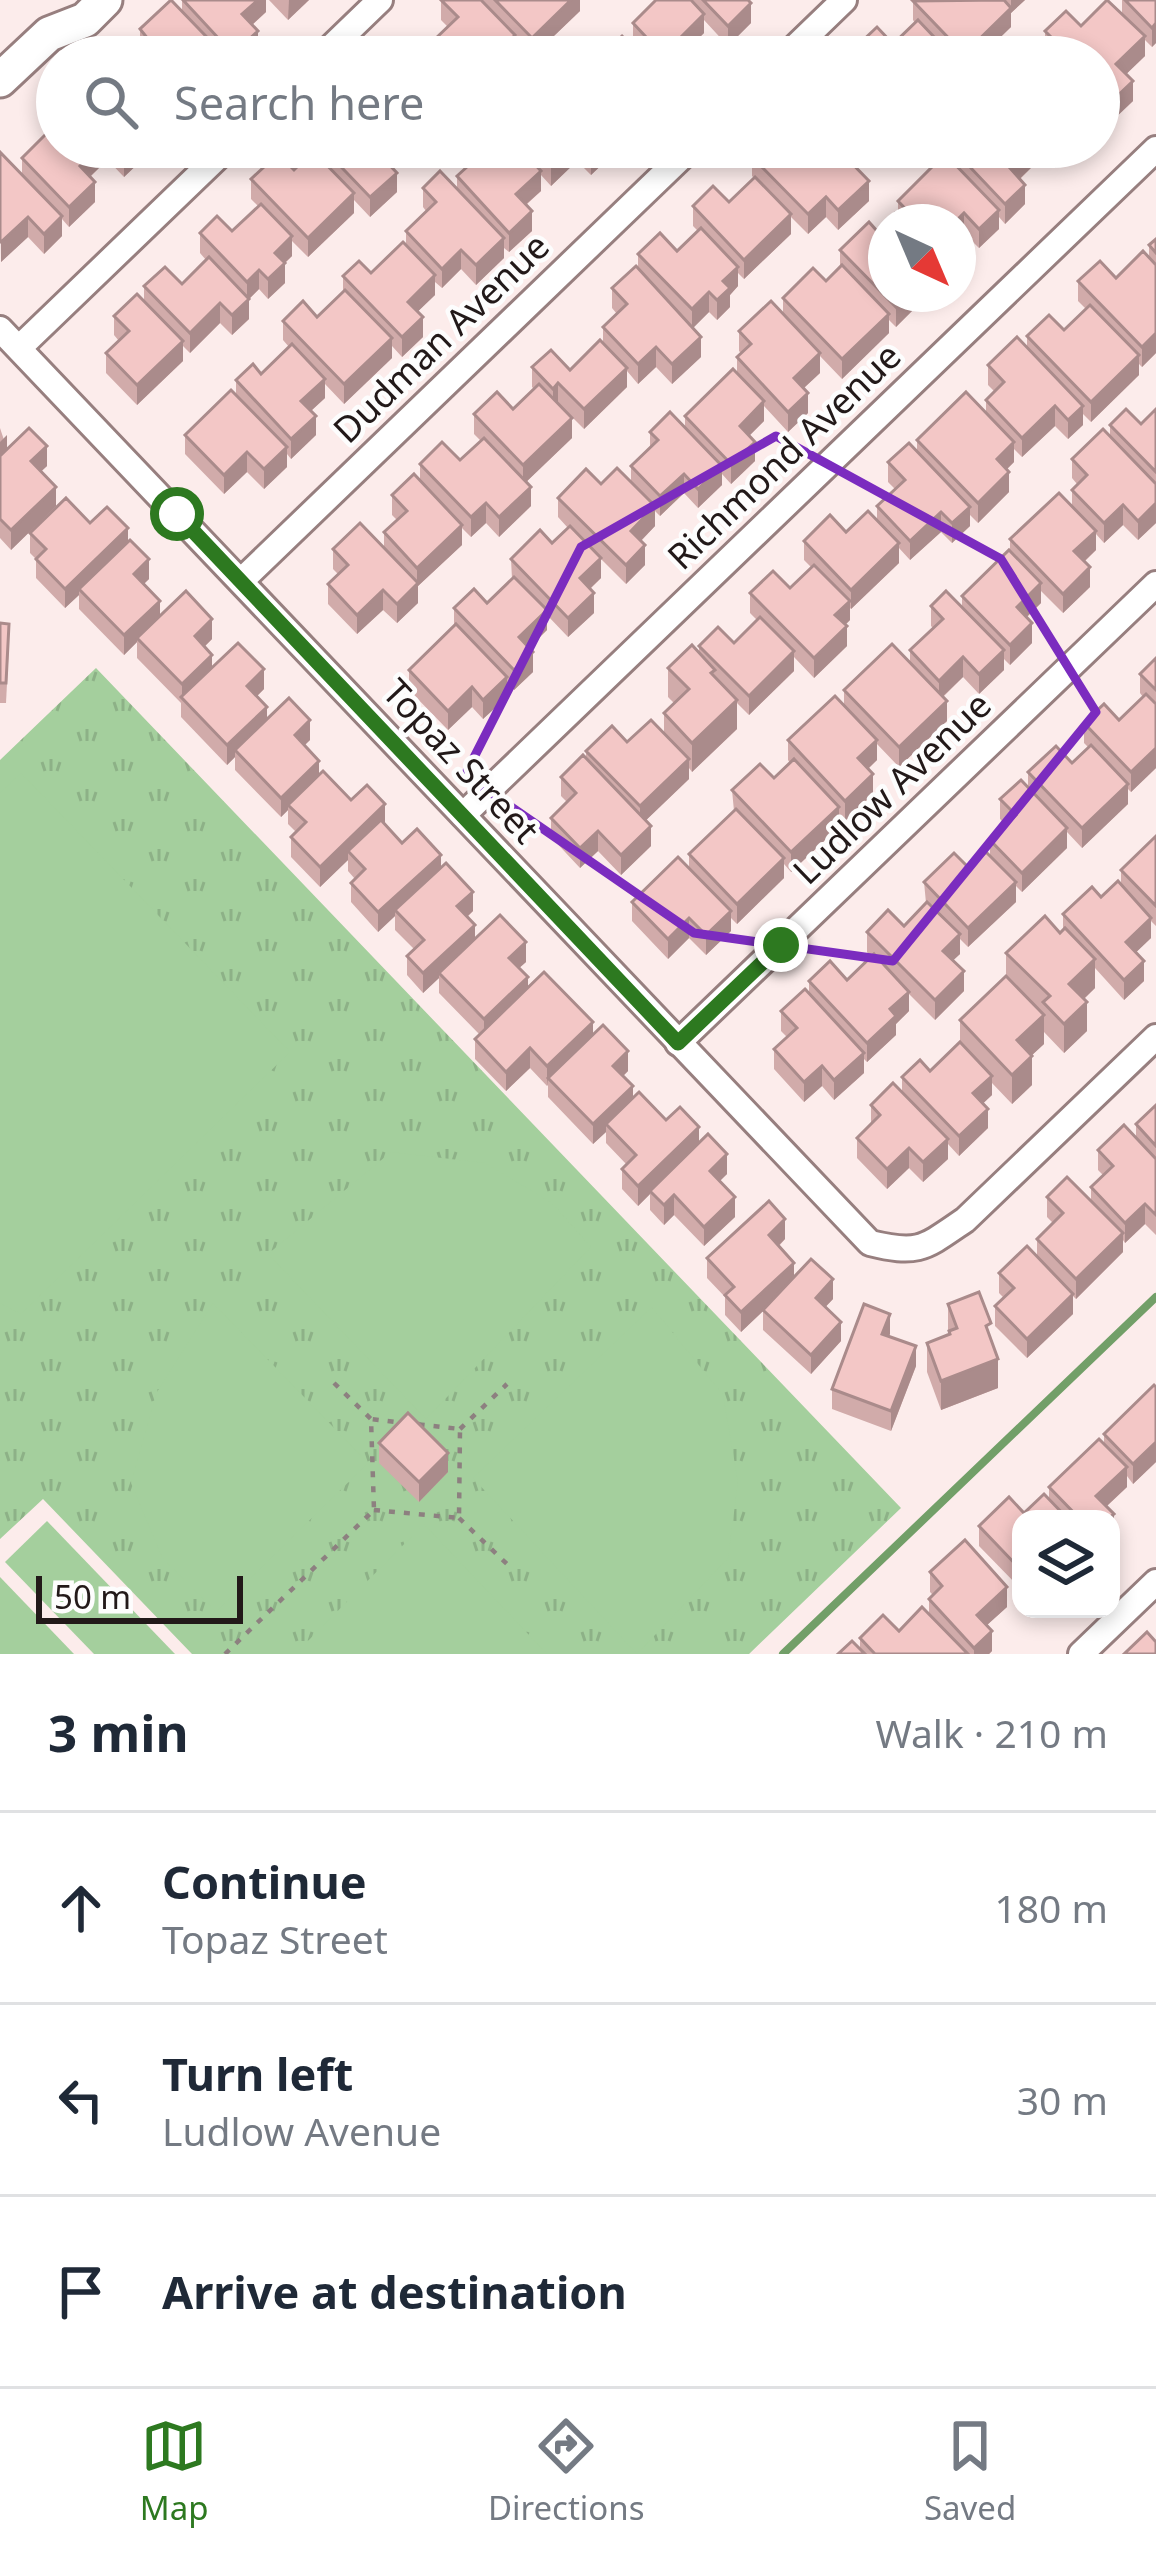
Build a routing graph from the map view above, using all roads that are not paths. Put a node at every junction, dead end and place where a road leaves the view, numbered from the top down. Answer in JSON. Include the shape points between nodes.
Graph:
{"nodes":[{"id":1,"x":58,"y":0,"type":"edge"},
{"id":2,"x":105,"y":0,"type":"edge"},
{"id":3,"x":380,"y":0,"type":"edge"},
{"id":4,"x":844,"y":0,"type":"edge"},
{"id":5,"x":49,"y":34,"type":"joint"},
{"id":6,"x":343,"y":36,"type":"edge"},
{"id":7,"x":807,"y":36,"type":"edge"},
{"id":8,"x":36,"y":46,"type":"edge"},
{"id":9,"x":0,"y":80,"type":"edge"},
{"id":10,"x":1156,"y":149,"type":"edge"},
{"id":11,"x":206,"y":168,"type":"edge"},
{"id":12,"x":670,"y":168,"type":"edge"},
{"id":13,"x":0,"y":329,"type":"edge"},
{"id":14,"x":19,"y":348,"type":"junction"},
{"id":15,"x":241,"y":581,"type":"junction"},
{"id":16,"x":1156,"y":584,"type":"edge"},
{"id":17,"x":463,"y":815,"type":"junction"},
{"id":18,"x":1156,"y":1037,"type":"edge"},
{"id":19,"x":678,"y":1043,"type":"junction"},
{"id":20,"x":1156,"y":1582,"type":"edge"},
{"id":21,"x":1081,"y":1654,"type":"edge"}],
"edges":[{"from":1,"to":5,"type":"main road"},
{"from":2,"to":5,"type":"main road","via":[[85,20]]},
{"from":3,"to":6,"type":"street"},
{"from":4,"to":7,"type":"street"},
{"from":8,"to":9,"type":"main road"},
{"from":10,"to":17,"type":"street","name":"Richmond Avenue"},
{"from":11,"to":14,"type":"street"},
{"from":12,"to":15,"type":"street","name":"Dudman Avenue"},
{"from":13,"to":14,"type":"street","name":"Topaz Street"},
{"from":14,"to":15,"type":"street","name":"Topaz Street"},
{"from":15,"to":17,"type":"street","name":"Topaz Street"},
{"from":16,"to":19,"type":"street","name":"Ludlow Avenue"},
{"from":17,"to":19,"type":"street","name":"Topaz Street"},
{"from":18,"to":19,"type":"street","name":"Topaz Street","via":[[965,1220],[905,1251],[870,1243]]},
{"from":20,"to":21,"type":"street"}]}
